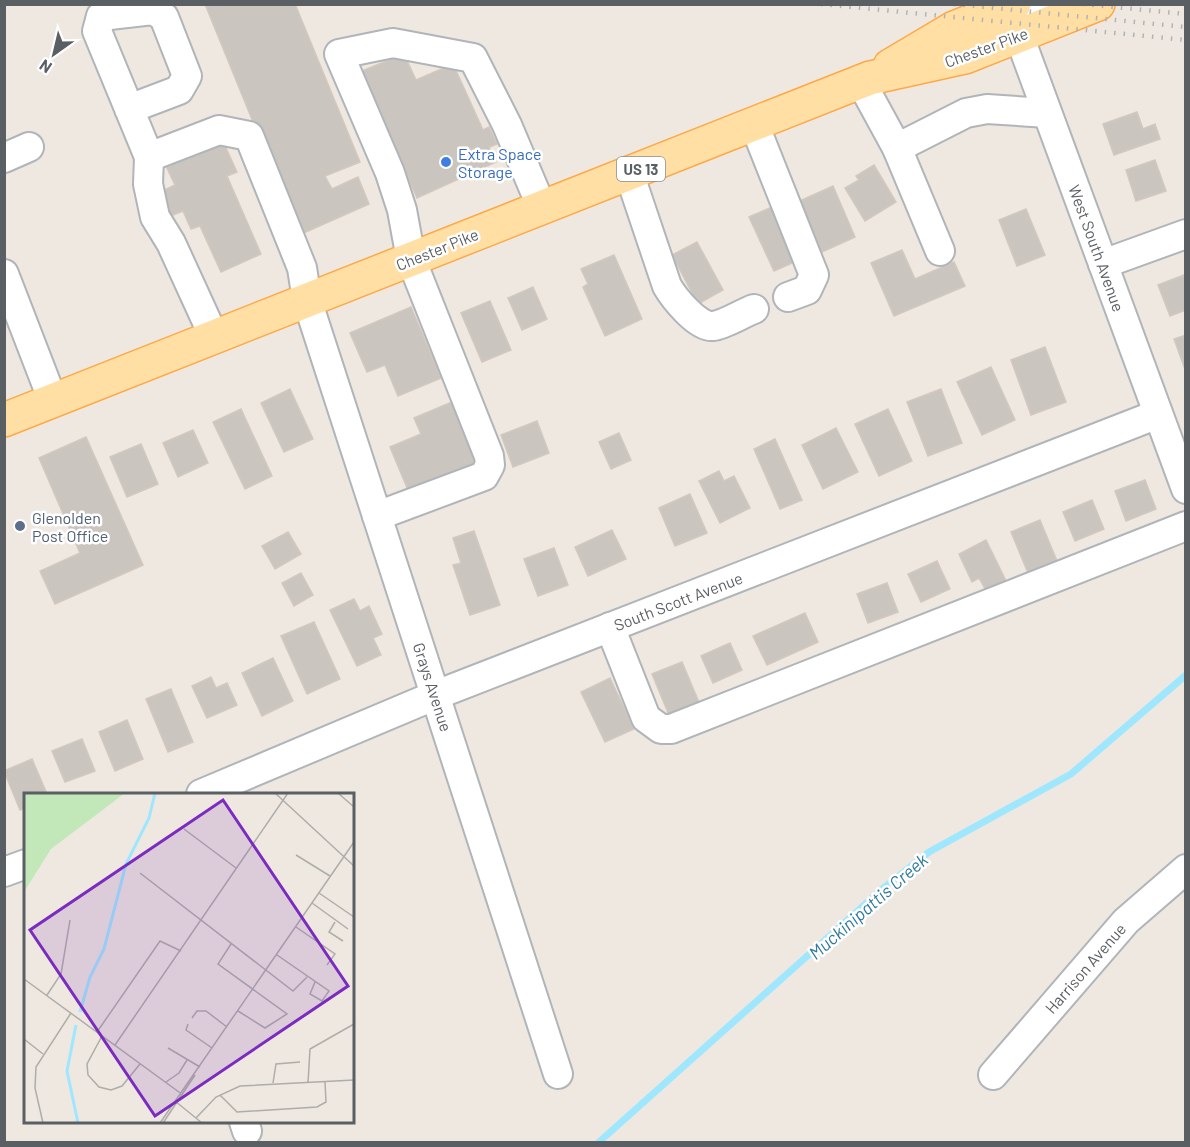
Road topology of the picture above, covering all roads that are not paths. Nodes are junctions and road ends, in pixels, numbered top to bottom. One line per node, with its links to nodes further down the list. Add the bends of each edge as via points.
1 (1098, 4): 2 (main road, Chester Pike / US 13)
2 (1057, 9): 3 (main road, Chester Pike / US 13)
3 (1014, 16): 4 (main road, Chester Pike / US 13, via 965,57); 6 (street, West South Avenue)
4 (865, 80): 7 (main road, Chester Pike / US 13); 8 (street)
5 (129, 109): 9 (street)
6 (1047, 113): 8 (street, via 987,109 966,113); 15 (street, West South Avenue)
7 (754, 124): 10 (main road, Chester Pike / US 13); 17 (street, via 813,274 807,290)
8 (897, 148): 13 (street)
9 (149, 157): 18 (street, Grays Avenue, via 219,130 249,136 302,268); 20 (street, via 148,184 155,217)
10 (629, 173): 11 (main road, Chester Pike / US 13); 19 (street, via 674,298 704,324 713,326)
11 (542, 208): 14 (main road, Chester Pike / US 13); 14 (street, via 473,58 393,43 339,54 390,173)
12 (1185, 234): 15 (street)
13 (940, 251)
14 (411, 260): 18 (main road, Chester Pike / US 13); 25 (street, via 490,465 484,476)
15 (1103, 264): 22 (street, West South Avenue)
16 (4, 274): 21 (street)
17 (788, 297)
18 (308, 300): 20 (main road, Chester Pike / US 13); 25 (street, Grays Avenue)
19 (754, 309)
20 (214, 338): 21 (main road, Chester Pike / US 13)
21 (53, 401): 23 (main road, Chester Pike / US 13)
22 (1158, 414): 24 (street, West South Avenue); 27 (street, South Scott Avenue)
23 (4, 420)
24 (1185, 489)
25 (377, 516): 28 (street, Grays Avenue)
26 (1185, 526): 27 (street, via 671,729 661,729 646,718)
27 (610, 627): 28 (street, South Scott Avenue)
28 (436, 695): 29 (street, South Scott Avenue); 33 (street, Grays Avenue)
29 (206, 793)
30 (24, 865): 32 (street)
31 (1185, 869): 34 (street, Harrison Avenue, via 1126,921)
32 (4, 873)
33 (558, 1074)
34 (993, 1075)

